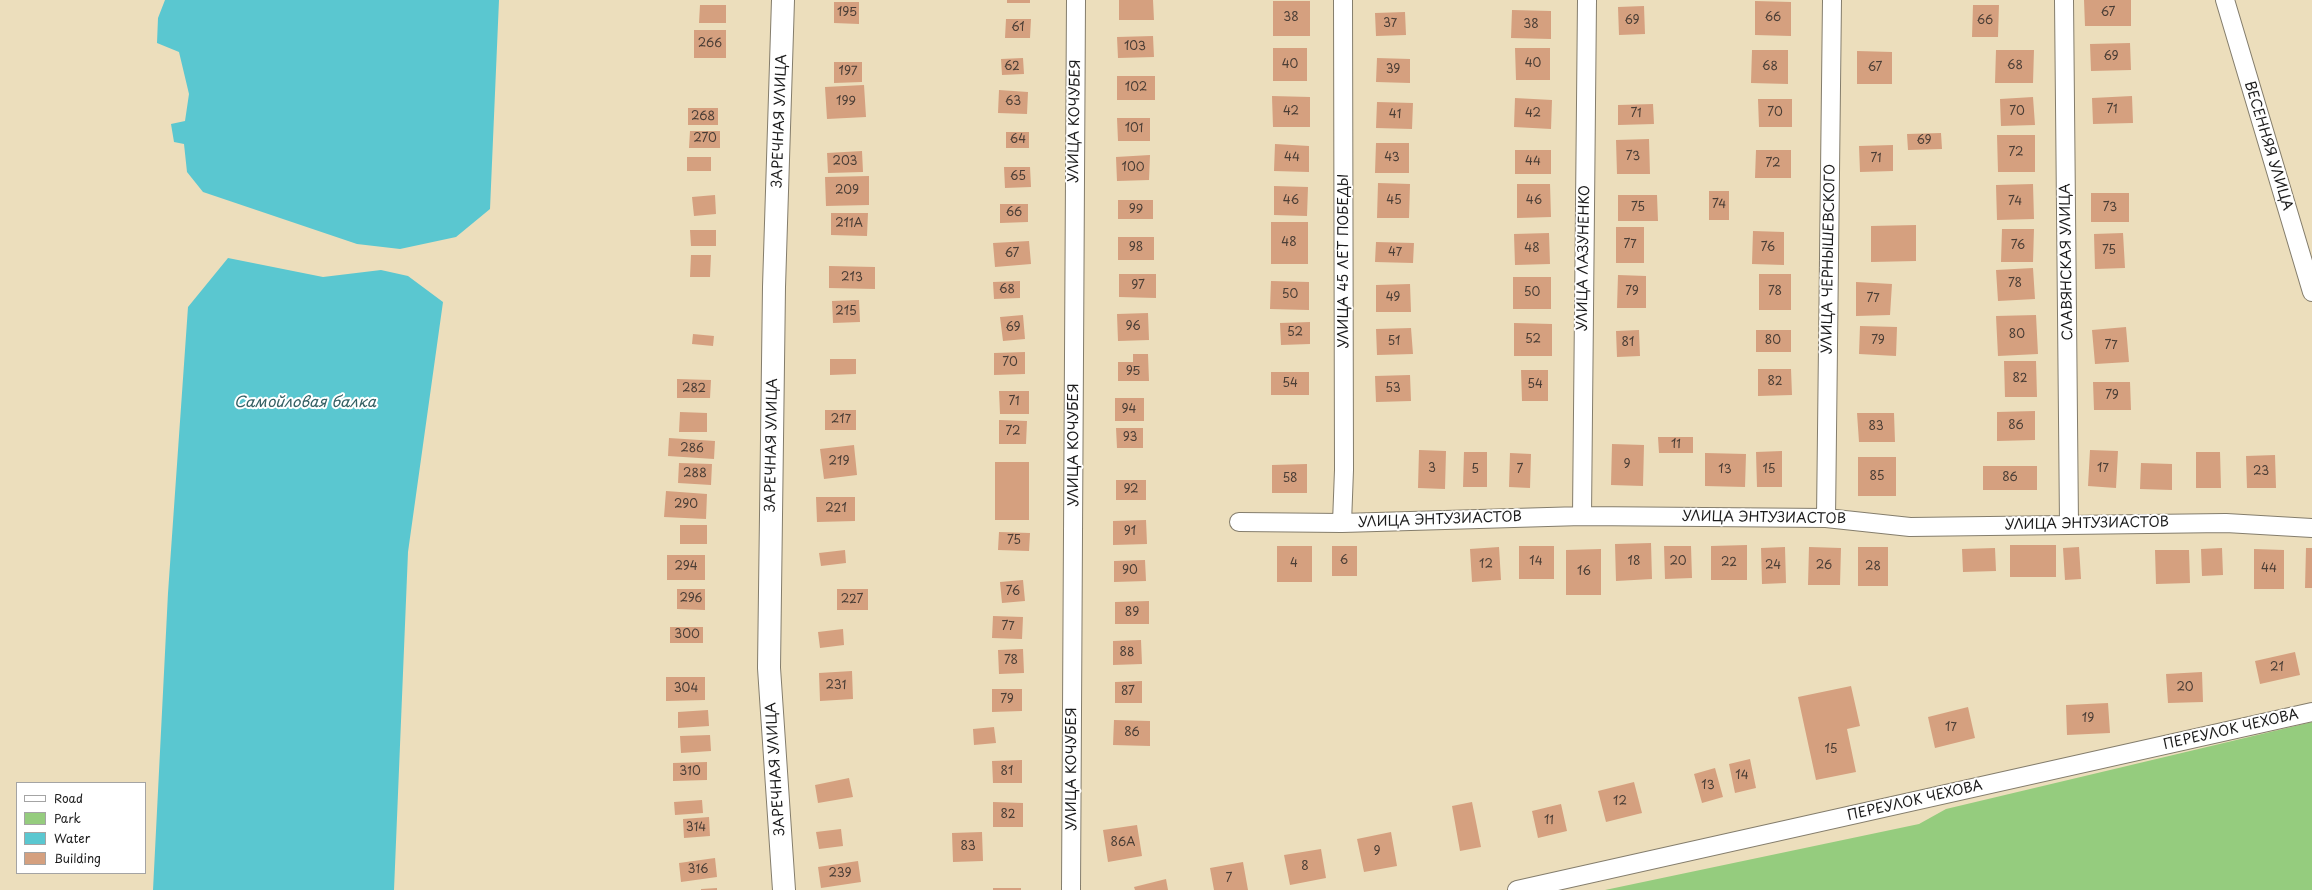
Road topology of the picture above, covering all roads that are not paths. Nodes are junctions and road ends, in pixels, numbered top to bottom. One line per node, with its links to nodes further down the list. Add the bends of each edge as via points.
1 (783, 0): 16 (main road, ЗАРЕЧНАЯ УЛИЦА, via 774,287 769,668)
2 (1076, 0): 17 (street, УЛИЦА КОЧУБЕЯ)
3 (1343, 0): 12 (street, УЛИЦА 45 ЛЕТ ПОБЕДЫ)
4 (1586, 0): 9 (street, УЛИЦА ЛАЗУНЕНКО)
5 (1832, 0): 10 (street, УЛИЦА ЧЕРНЫШЕВСКОГО)
6 (2064, 0): 13 (street, СЛАВЯНСКАЯ УЛИЦА)
7 (2225, 0): 8 (street, ВЕСЕННЯЯ УЛИЦА)
8 (2312, 292)
9 (1582, 516): 10 (street, УЛИЦА ЭНТУЗИАСТОВ); 12 (street, УЛИЦА ЭНТУЗИАСТОВ)
10 (1826, 518): 13 (street, УЛИЦА ЭНТУЗИАСТОВ, via 1910,527)
11 (1239, 522): 12 (street, УЛИЦА ЭНТУЗИАСТОВ)
12 (1342, 523)
13 (2070, 524): 14 (street, УЛИЦА ЭНТУЗИАСТОВ, via 2226,523)
14 (2312, 528)
15 (2312, 712): 18 (street, ПЕРЕУЛОК ЧЕХОВА)
16 (784, 890)
17 (1071, 890)
18 (1517, 890)

